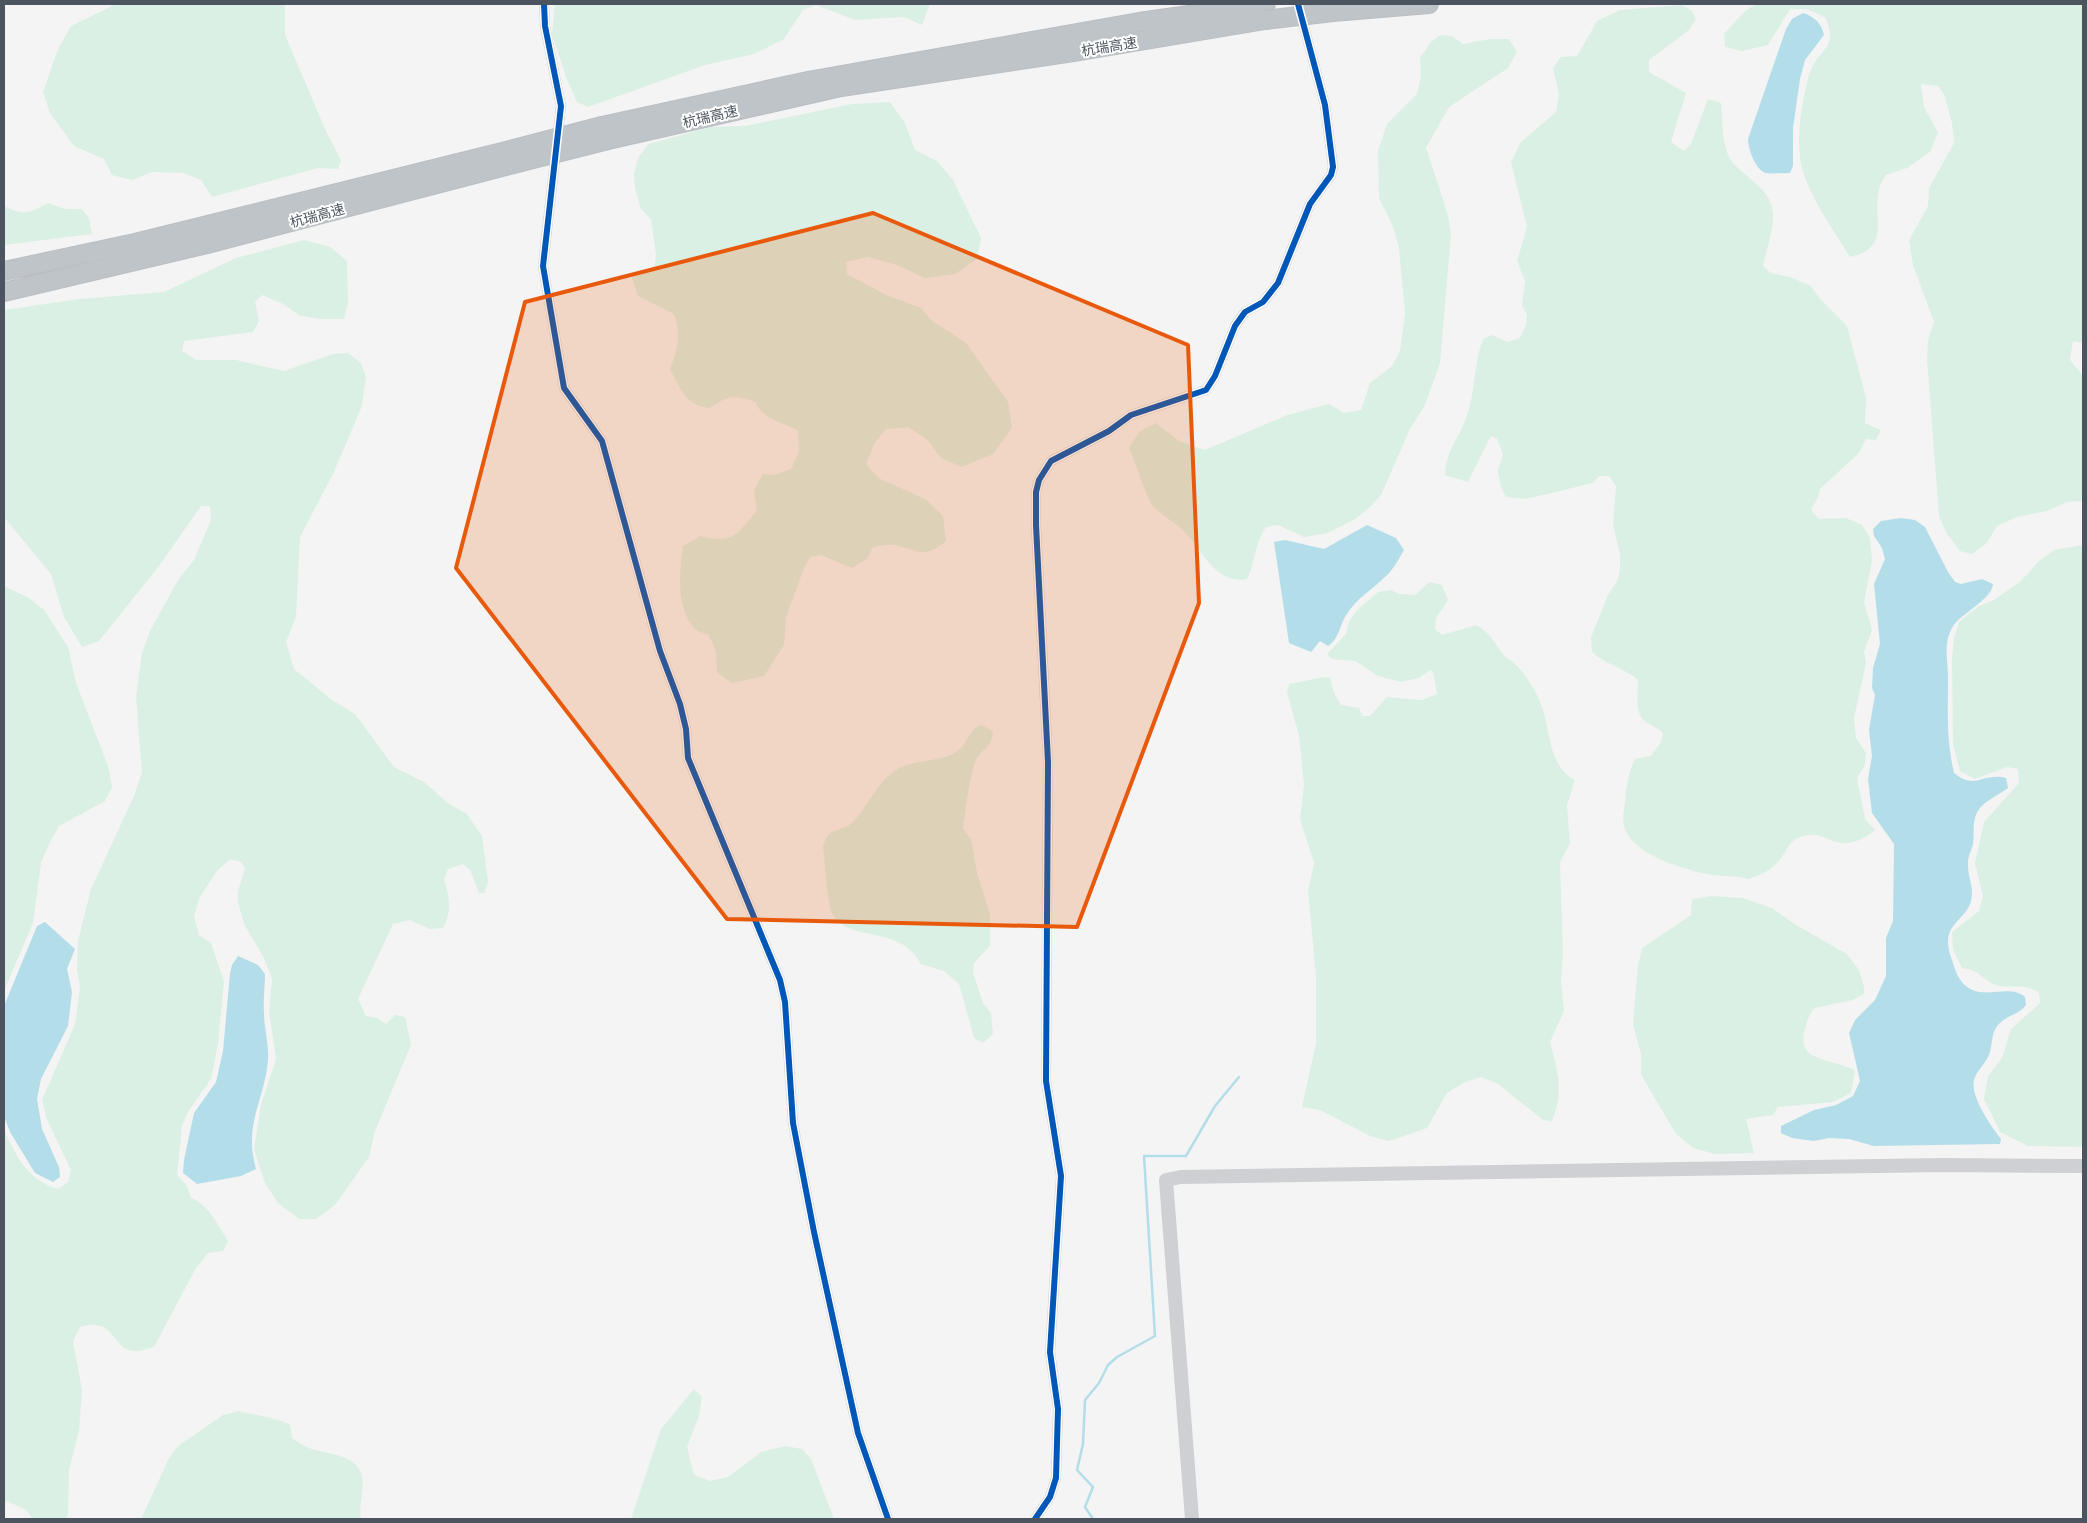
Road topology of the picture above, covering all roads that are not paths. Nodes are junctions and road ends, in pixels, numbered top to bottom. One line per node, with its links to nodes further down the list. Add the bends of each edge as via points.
1 (544, 4): 9 (street, via 545,26 561,106 543,266 564,388 602,441 660,651 680,704 688,758 780,980 785,1002 793,1123 814,1232 858,1433)
2 (1298, 4): 10 (street, via 1325,105 1333,167 1331,175 1310,204 1278,283 1263,302 1245,312 1234,326 1215,376 1206,390 1131,415 1109,431 1058,456 1045,467 1036,492 1048,762 1046,1081 1061,1176 1050,1352 1058,1409 1056,1478 1050,1498)
3 (1428, 4): 4 (highway, 杭瑞高速, bridge, via 1332,12)
4 (1265, 9): 5 (highway, 杭瑞高速, bridge, via 1073,52 841,87 605,133)
5 (517, 156): 6 (highway, 杭瑞高速); 7 (highway, 杭瑞高速, via 207,244)
6 (4, 271)
7 (4, 292)
8 (2083, 1166): 11 (street, via 1932,1165 1191,1177 1166,1180)
9 (888, 1519)
10 (1035, 1519)
11 (1192, 1519)

